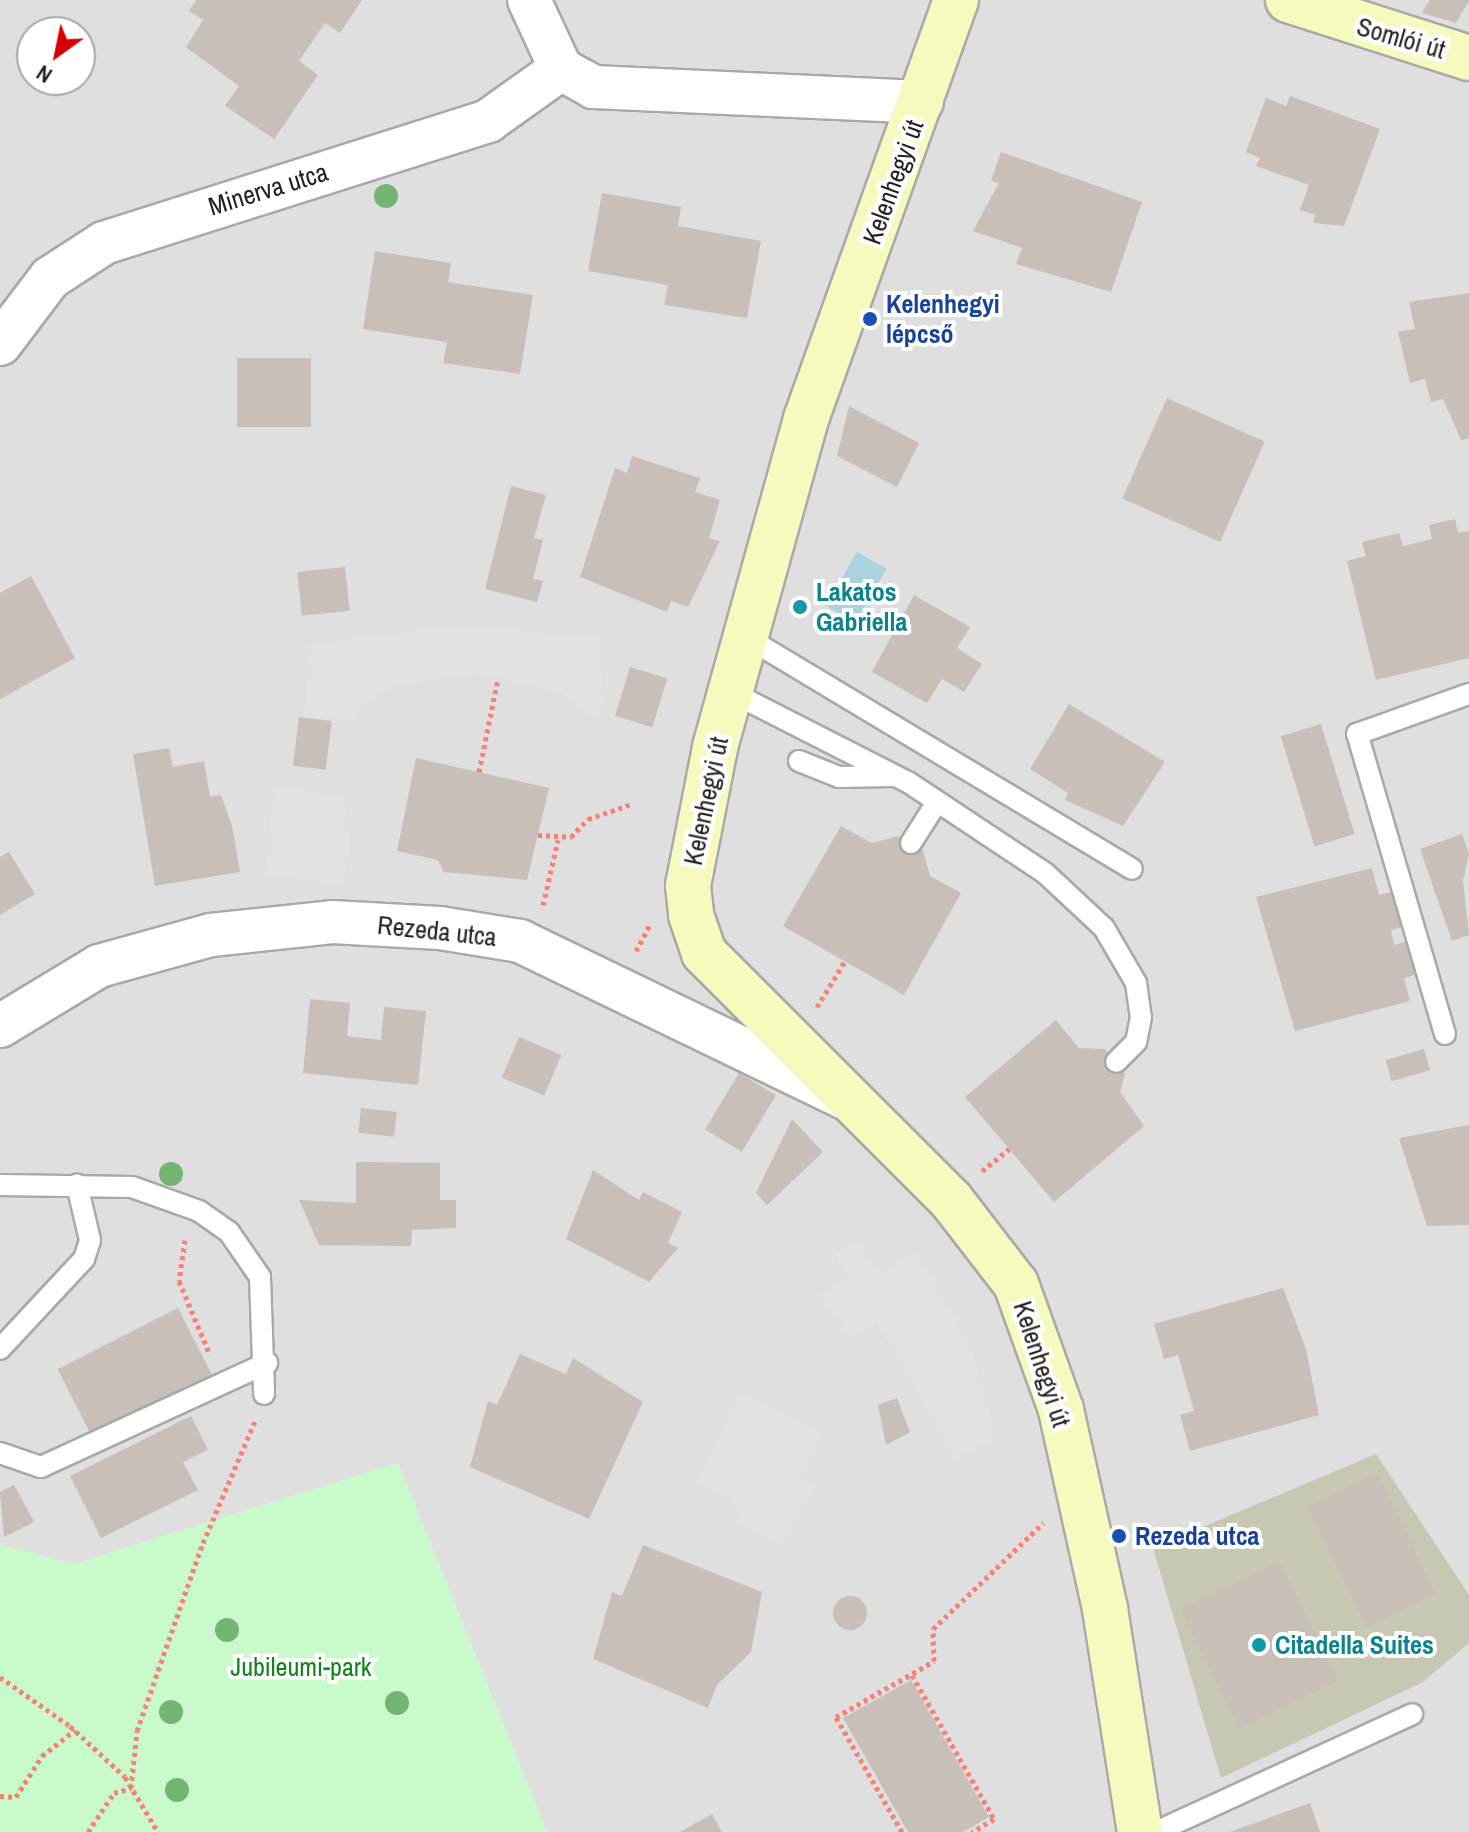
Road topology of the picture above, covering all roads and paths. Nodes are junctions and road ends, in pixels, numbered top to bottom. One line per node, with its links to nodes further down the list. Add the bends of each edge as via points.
1 (529, 0): 5 (street)
2 (956, 0): 6 (street)
3 (1288, 0): 4 (street, Somlói út)
4 (1469, 58)
5 (561, 69): 6 (street, Kelenhegyi út, via 617,93); 7 (street, Minerva utca, via 488,121 104,243 50,278)
6 (922, 102): 8 (street, Kelenhegyi út, via 806,419)
7 (0, 344)
8 (746, 637): 10 (street, Kelenhegyi út); 20 (lane)
9 (498, 679): 13 (path)
10 (731, 692): 14 (lane); 25 (street, Kelenhegyi út, via 688,885 691,915 704,953)
11 (1469, 694): 24 (lane, via 1357,734)
12 (799, 761): 14 (lane, via 839,777)
13 (479, 772)
14 (896, 776): 15 (lane)
15 (937, 802): 19 (lane); 26 (lane, via 1045,873 1104,928 1136,983 1141,1017 1136,1042)
16 (632, 804): 18 (path, via 588,819)
17 (538, 835): 18 (path)
18 (558, 840): 21 (path)
19 (911, 843)
20 (1132, 869)
21 (531, 945): 23 (street, Rezeda utca, via 440,928 332,922 211,935 99,966); 27 (street, Rezeda utca)
22 (845, 961): 25 (path)
23 (0, 1026)
24 (1445, 1034)
25 (788, 1037): 27 (street, Kelenhegyi út)
26 (1116, 1062)
27 (858, 1104): 36 (street, Kelenhegyi út, via 982,1234 1016,1284 1049,1369)
28 (0, 1185): 29 (lane)
29 (77, 1185): 30 (lane, via 132,1187); 31 (lane, via 90,1240 84,1259)
30 (199, 1211): 32 (lane, via 251,1256 260,1277); 33 (path, via 183,1245 179,1281)
31 (0, 1349)
32 (267, 1363): 33 (lane); 34 (lane)
33 (223, 1383): 35 (lane, via 41,1467)
34 (264, 1394): 41 (path, via 137,1731)
35 (0, 1453)
36 (1080, 1500): 37 (path, via 1036,1527 933,1629 934,1661); 47 (street, Kelenhegyi út)
37 (912, 1675): 45 (path, via 836,1717); 46 (path, via 994,1819)
38 (0, 1677): 40 (path)
39 (1412, 1714): 48 (lane)
40 (75, 1730): 41 (path); 42 (path, via 42,1756 16,1797)
41 (131, 1788): 43 (path, via 114,1793); 44 (path)
42 (0, 1796)
43 (88, 1832)
44 (158, 1832)
45 (902, 1832)
46 (972, 1832)
47 (1140, 1832)
48 (1156, 1832)

